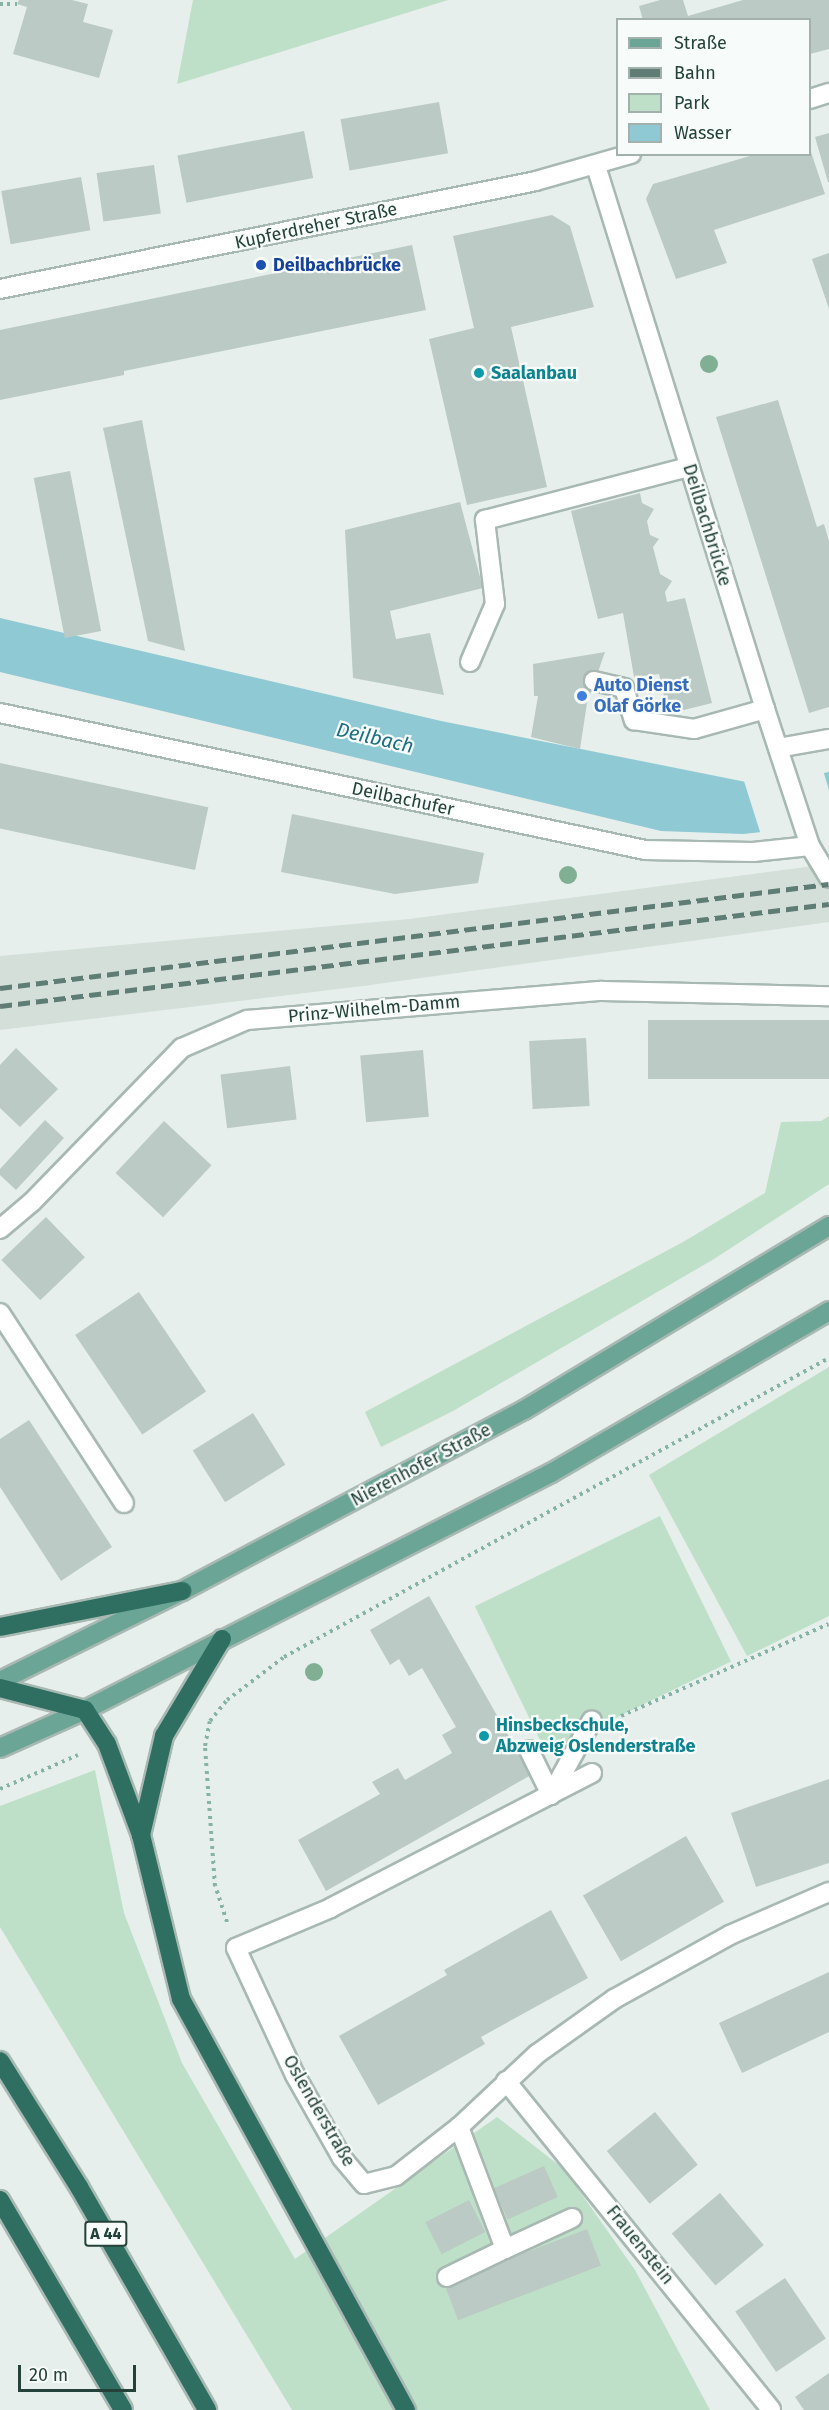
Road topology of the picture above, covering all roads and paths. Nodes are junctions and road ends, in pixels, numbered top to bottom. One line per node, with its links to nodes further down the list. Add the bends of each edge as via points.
1 (0, 4): 2 (path)
2 (18, 4)
3 (829, 93): 4 (street)
4 (811, 99)
5 (625, 156): 6 (street, Kupferdreher Straße)
6 (596, 166): 7 (street, Kupferdreher Straße); 8 (street, Deilbachbrücke)
7 (0, 289)
8 (689, 467): 9 (street, via 485,520 495,604); 11 (street, Deilbachbrücke)
9 (470, 662)
10 (594, 681): 11 (street, via 624,688 634,720 694,729)
11 (765, 709): 14 (street, Deilbachbrücke)
12 (0, 712): 15 (street, Deilbachufer, via 645,850 753,852)
13 (829, 739): 14 (street)
14 (778, 748): 15 (street, Deilbachbrücke)
15 (809, 843): 16 (street, Deilbachbrücke)
16 (829, 878)
17 (829, 996): 19 (street, Prinz-Wilhelm-Damm, via 602,991 247,1020 182,1048 32,1202)
18 (829, 1226): 24 (main road, Nierenhofer Straße, via 524,1410)
19 (0, 1229)
20 (829, 1311): 27 (main road, via 551,1473)
21 (0, 1313): 23 (street)
22 (829, 1358): 38 (path, via 284,1657 227,1700 210,1721 205,1746 215,1886)
23 (124, 1503)
24 (182, 1591): 26 (highway); 28 (main road, Nierenhofer Straße)
25 (829, 1624): 31 (path)
26 (0, 1627)
27 (222, 1639): 30 (main road); 36 (highway, via 164,1736)
28 (0, 1681)
29 (0, 1688): 30 (highway)
30 (85, 1710): 32 (main road); 36 (highway, via 107,1744)
31 (588, 1726): 35 (street)
32 (0, 1748)
33 (529, 1750): 35 (street)
34 (592, 1773): 35 (street)
35 (551, 1795): 38 (street, via 331,1908)
36 (141, 1835): 48 (highway, via 181,1999)
37 (829, 1892): 40 (street, Oslenderstraße, via 730,1935 614,1999)
38 (236, 1948): 41 (street, Oslenderstraße, via 295,2075 342,2158 364,2184 396,2175)
39 (0, 2061): 47 (highway, A 44, via 79,2187)
40 (506, 2081): 41 (street, Oslenderstraße); 49 (street, Frauenstein)
41 (459, 2127): 44 (street)
42 (0, 2200): 46 (highway)
43 (572, 2218): 44 (street)
44 (505, 2249): 45 (street)
45 (447, 2277)
46 (123, 2410)
47 (207, 2410)
48 (406, 2410)
49 (771, 2410)

